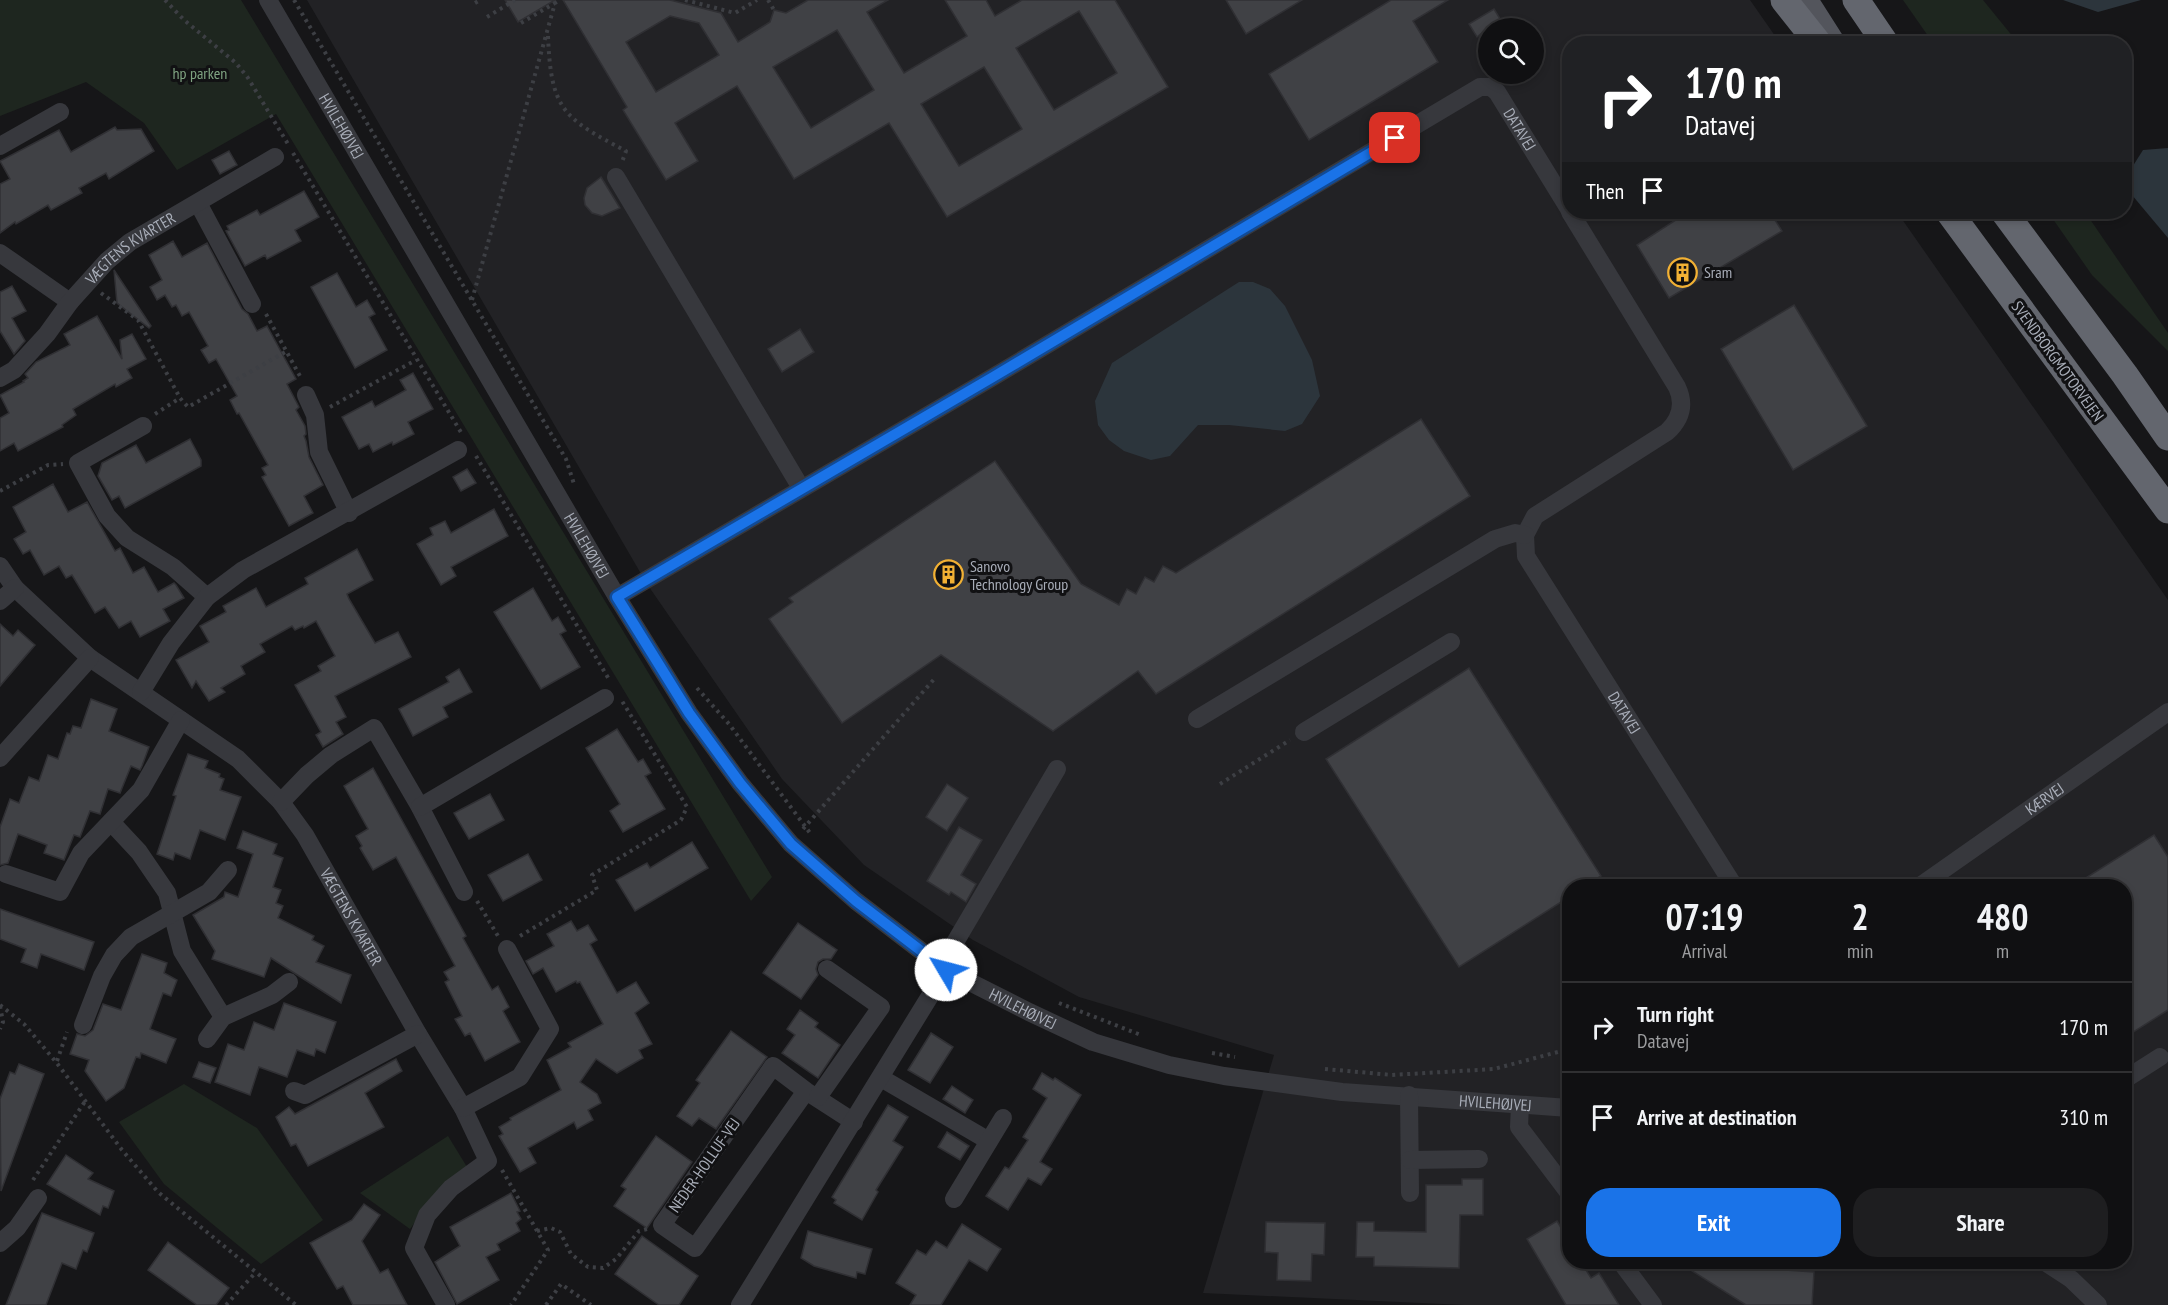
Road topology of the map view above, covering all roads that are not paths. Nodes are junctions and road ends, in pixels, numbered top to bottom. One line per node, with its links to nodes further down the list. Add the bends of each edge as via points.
1 (268, 0): 34 (street, HVILEHØJVEJ)
2 (1784, 0): 5 (highway)
3 (1806, 0): 6 (main road)
4 (1856, 0): 7 (highway)
5 (1813, 36)
6 (1829, 36)
7 (1881, 36)
8 (60, 112): 9 (street)
9 (0, 146)
10 (275, 157): 13 (street, VÆGTENS KVARTER)
11 (616, 177): 27 (street)
12 (1562, 197): 27 (street, DATAVEJ, via 1497,92 1491,87 1480,87)
13 (198, 203): 18 (street, VÆGTENS KVARTER, via 130,242); 19 (street)
14 (1575, 219): 30 (street, DATAVEJ, via 1677,387 1681,409 1667,432 1546,507 1535,516)
15 (1954, 219): 28 (highway, SVENDBORGMOTORVEJEN)
16 (2009, 219): 20 (highway)
17 (0, 253): 18 (street)
18 (70, 302): 21 (street, VÆGTENS KVARTER, via 48,334 14,370)
19 (252, 304)
20 (2125, 375): 23 (highway); 25 (highway)
21 (0, 378)
22 (306, 395): 29 (street, via 315,415 319,452)
23 (2168, 420)
24 (143, 426): 33 (street, via 78,463 107,516 127,538 173,567)
25 (2168, 437)
26 (465, 446): 29 (street)
27 (801, 488): 34 (street, DATAVEJ)
28 (2168, 510)
29 (349, 513): 33 (street, via 243,570)
30 (1525, 536): 41 (street, via 1515,533 1495,540); 51 (street, DATAVEJ, via 1526,556 1534,572)
31 (0, 566): 32 (street, VÆGTENS KVARTER)
32 (15, 588): 35 (street); 37 (street, VÆGTENS KVARTER)
33 (207, 597): 38 (street, via 171,643)
34 (617, 597): 57 (street, HVILEHØJVEJ, via 689,713 791,844 856,901)
35 (0, 601)
36 (1451, 642): 43 (street)
37 (90, 658): 38 (street, VÆGTENS KVARTER); 44 (street)
38 (141, 692): 42 (street, VÆGTENS KVARTER)
39 (612, 692): 47 (street)
40 (2168, 712): 52 (street, KÆRVEJ)
41 (1204, 715)
42 (181, 720): 46 (street, VÆGTENS KVARTER, via 238,759); 48 (street, via 141,790)
43 (1304, 732)
44 (0, 758)
45 (1057, 769): 57 (street, via 950,951)
46 (281, 802): 47 (street, via 331,755 374,728); 61 (street, VÆGTENS KVARTER, via 305,836)
47 (420, 807): 53 (street)
48 (111, 822): 50 (street, via 81,853 60,892); 54 (street, via 139,852 167,893)
49 (228, 870): 54 (street, via 209,892)
50 (6, 874)
51 (1730, 879)
52 (1930, 879)
53 (464, 892)
54 (173, 912): 59 (street, via 182,951); 60 (street, via 131,937 114,955)
55 (507, 950): 70 (street, via 549,1029 520,1077)
56 (826, 969): 67 (street, NEDER-HOLLUF-VEJ, via 881,1007)
57 (946, 970): 65 (street); 68 (street, HVILEHØJVEJ, via 1093,1041 1169,1065 1342,1092)
58 (289, 982): 59 (street, via 272,995)
59 (223, 1017): 62 (street)
60 (83, 1025)
61 (418, 1034): 66 (street, via 305,1095); 70 (street, VÆGTENS KVARTER)
62 (207, 1039)
63 (2160, 1058): 64 (street)
64 (2132, 1075)
65 (881, 1078): 73 (street); 74 (street)
66 (294, 1091)
67 (812, 1094): 67 (street, NEDER-HOLLUF-VEJ, via 695,1248 662,1225 773,1066); 73 (street, NEDER-HOLLUF-VEJ)
68 (1409, 1095): 69 (street, HVILEHØJVEJ); 76 (street)
69 (1520, 1105): 71 (street, HVILEHØJVEJ); 77 (street, via 1520,1126)
70 (463, 1108): 84 (street, VÆGTENS KVARTER, via 488,1161 451,1188 428,1215 414,1248)
71 (1562, 1108)
72 (1003, 1118): 74 (street)
73 (854, 1122): 85 (street)
74 (988, 1141): 80 (street)
75 (1479, 1159): 76 (street)
76 (1410, 1160): 78 (street)
77 (1562, 1183)
78 (1410, 1193)
79 (38, 1198): 81 (street)
80 (954, 1199)
81 (0, 1243)
82 (1626, 1269): 86 (street)
83 (2056, 1269): 87 (street)
84 (446, 1305)
85 (740, 1305)
86 (1653, 1305)
87 (2098, 1305)

